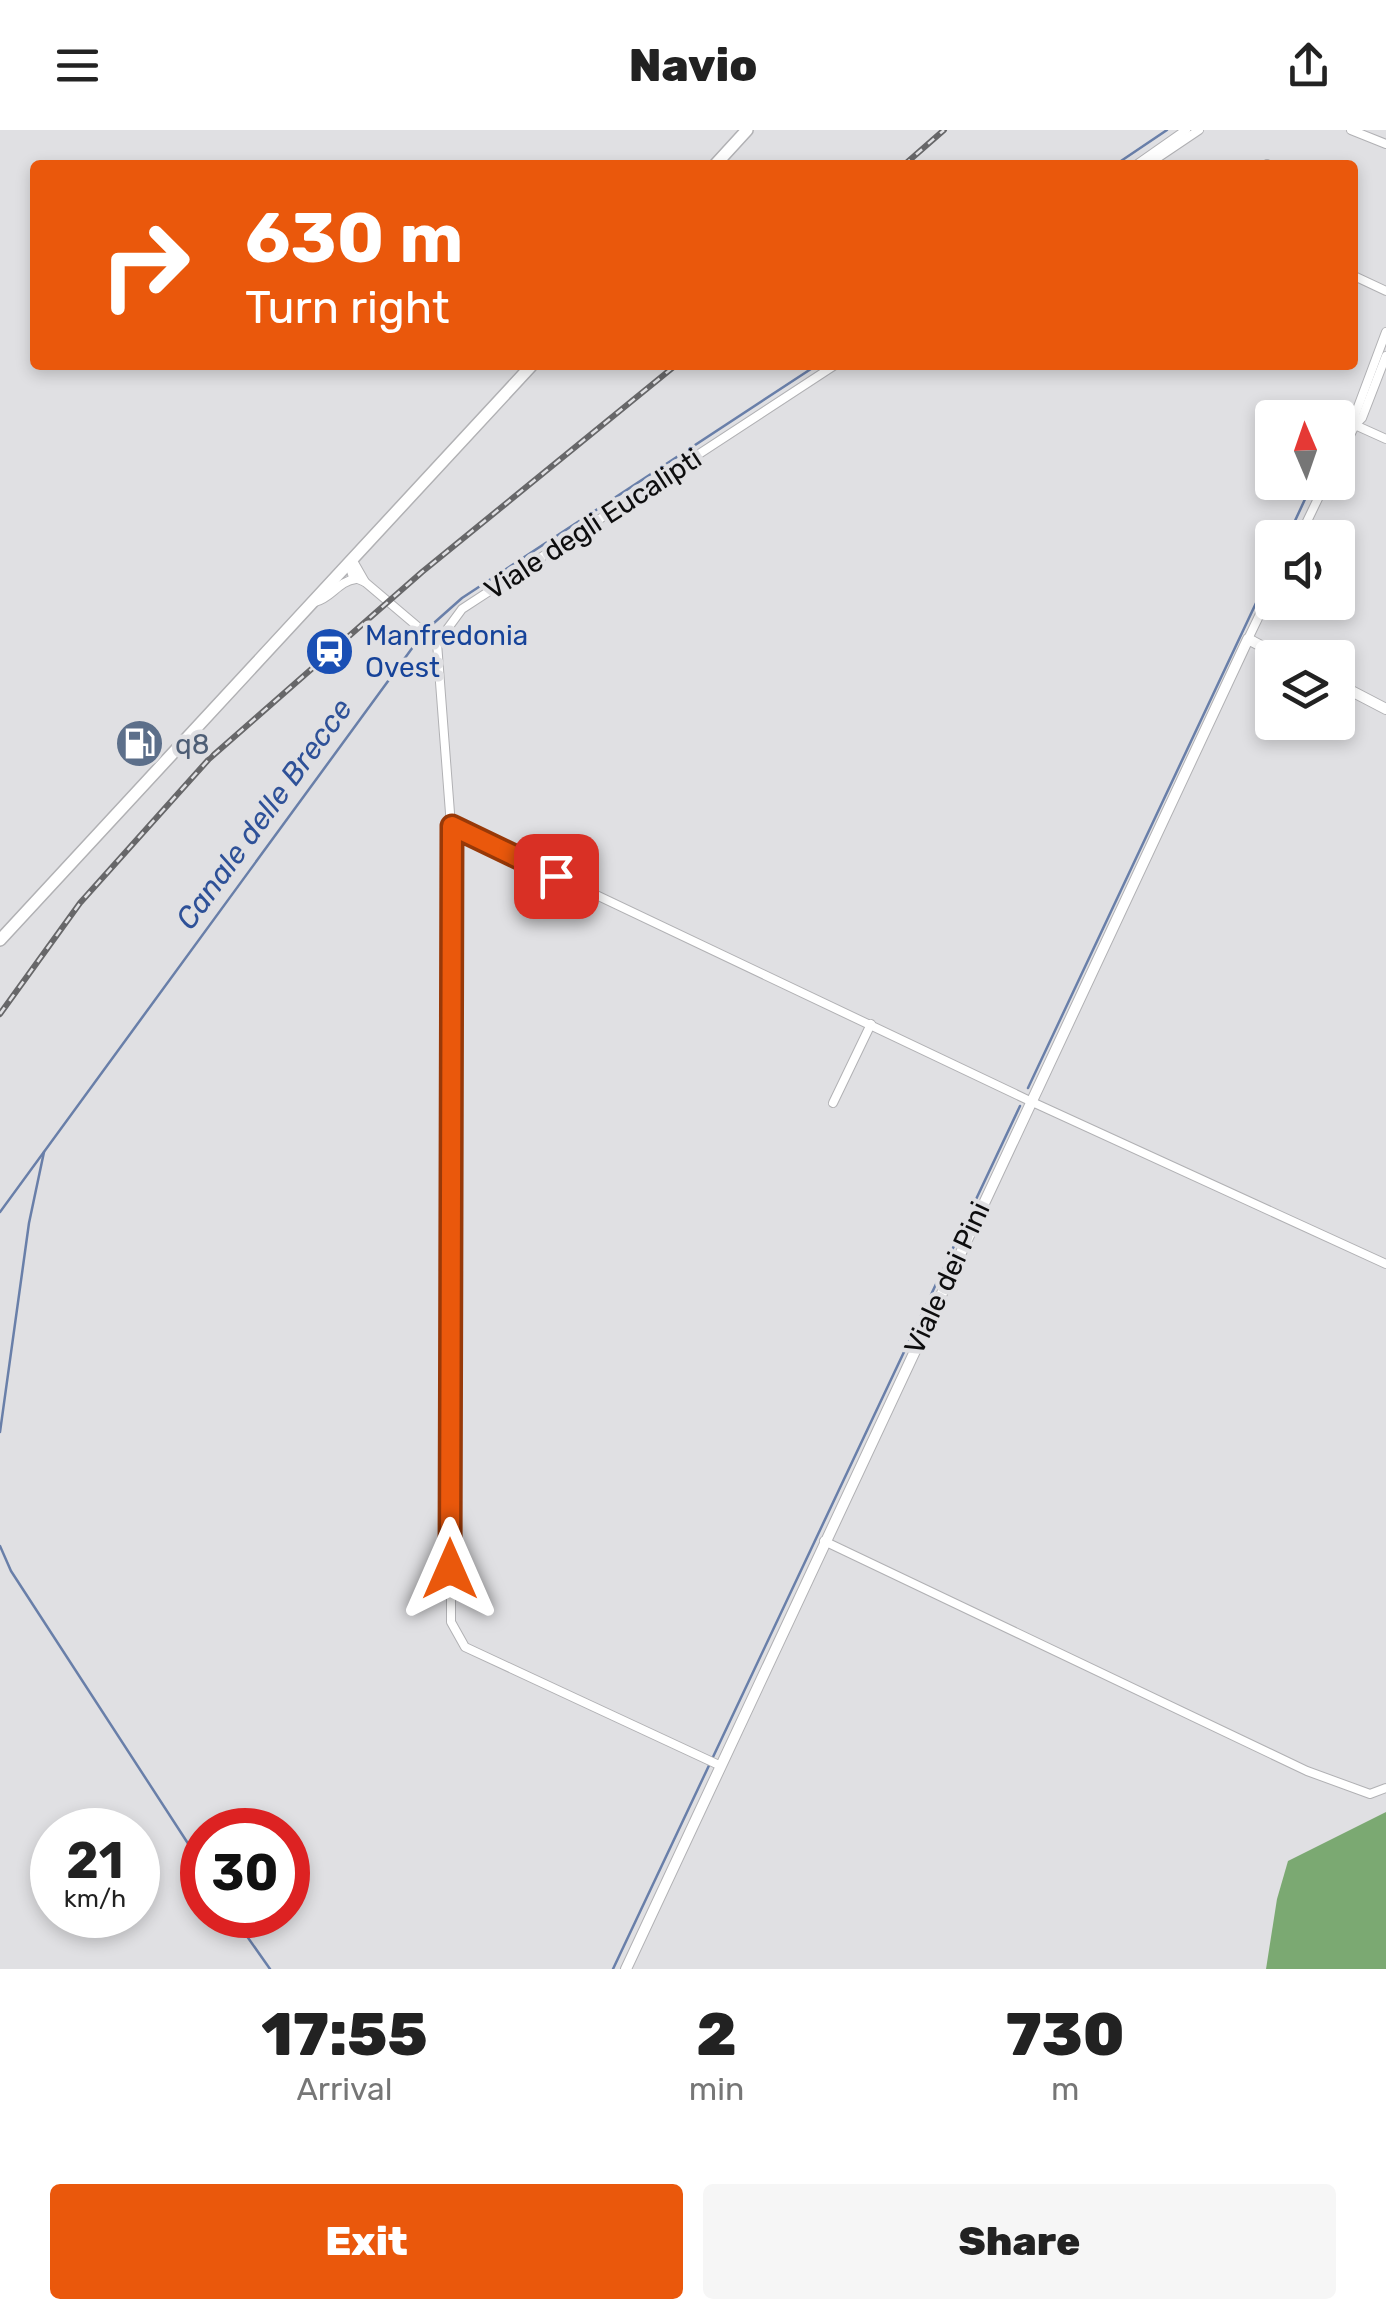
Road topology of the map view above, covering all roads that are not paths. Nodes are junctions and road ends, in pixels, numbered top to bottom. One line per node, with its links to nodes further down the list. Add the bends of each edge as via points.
1 (747, 130): 6 (main road)
2 (1186, 130): 7 (street)
3 (1199, 130): 8 (street)
4 (1351, 130): 5 (street)
5 (1386, 144)
6 (720, 160)
7 (1143, 160)
8 (1154, 160)
9 (1358, 278): 10 (street)
10 (1386, 291)
11 (1386, 332): 15 (street)
12 (1386, 356): 16 (street)
13 (527, 370): 18 (main road)
14 (827, 370): 23 (street, Viale degli Eucalipti, via 462,609)
15 (1355, 412)
16 (1355, 425): 17 (street)
17 (1386, 440)
18 (351, 563): 19 (street); 20 (main road)
19 (360, 580): 20 (street, via 344,582); 23 (street)
20 (315, 602): 28 (main road)
21 (1257, 620): 22 (street, Viale dei Pini)
22 (1248, 639): 24 (street); 30 (street, Viale dei Pini)
23 (433, 641): 27 (street)
24 (1255, 643)
25 (1355, 693): 26 (street)
26 (1386, 709)
27 (452, 826): 29 (street); 34 (street, via 451,1622 466,1647)
28 (0, 940)
29 (870, 1024): 30 (street); 31 (street)
30 (1030, 1101): 32 (street); 33 (street, Viale dei Pini)
31 (833, 1103)
32 (1386, 1264)
33 (824, 1541): 34 (street, Viale dei Pini); 35 (street, via 1307,1771 1370,1794)
34 (718, 1764): 36 (street, Viale dei Pini)
35 (1386, 1788)
36 (626, 1969)

